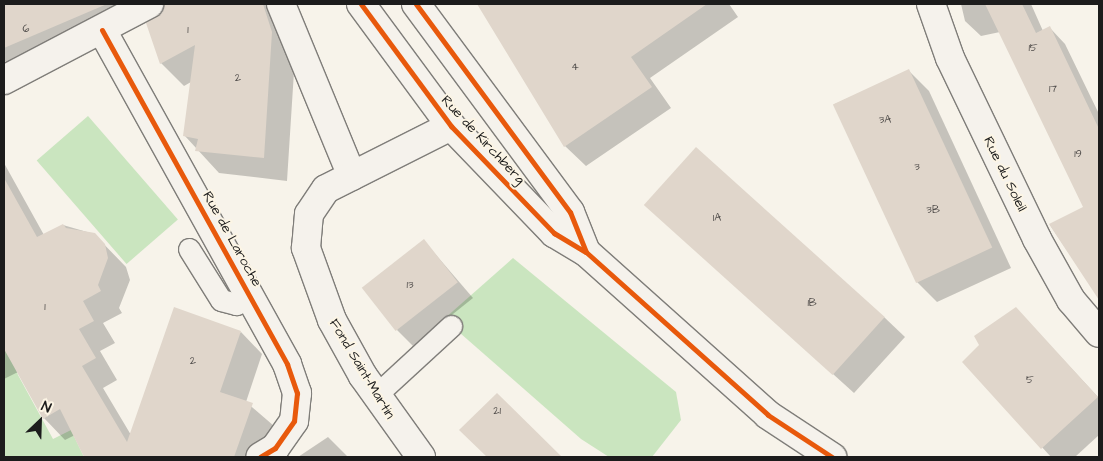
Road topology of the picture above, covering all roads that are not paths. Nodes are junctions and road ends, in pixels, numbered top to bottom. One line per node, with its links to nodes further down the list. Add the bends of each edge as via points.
1 (149, 4): 6 (street)
2 (281, 4): 9 (street)
3 (416, 4): 11 (street, Rue de Kirchberg, via 570,212)
4 (931, 4): 14 (street, Rue du Soleil, via 950,58 1037,239 1071,300)
5 (369, 7): 8 (street, Rue de Kirchberg)
6 (102, 30): 7 (street); 12 (street, Rue de Laroche)
7 (4, 80)
8 (451, 126): 9 (street, Fond Saint-Martin); 11 (street, Rue de Kirchberg, via 554,232)
9 (352, 176): 15 (street, Fond Saint-Martin, via 326,189 309,214 306,248 332,320)
10 (189, 249): 12 (lane, via 221,300 236,304)
11 (586, 252): 18 (street, Rue de Kirchberg, via 768,415)
12 (250, 296): 16 (street, Rue de Laroche, via 287,364 297,393 294,421 275,448)
13 (451, 326): 15 (lane)
14 (1099, 333)
15 (376, 395): 17 (street, Fond Saint-Martin)
16 (260, 457)
17 (421, 457)
18 (832, 457)

